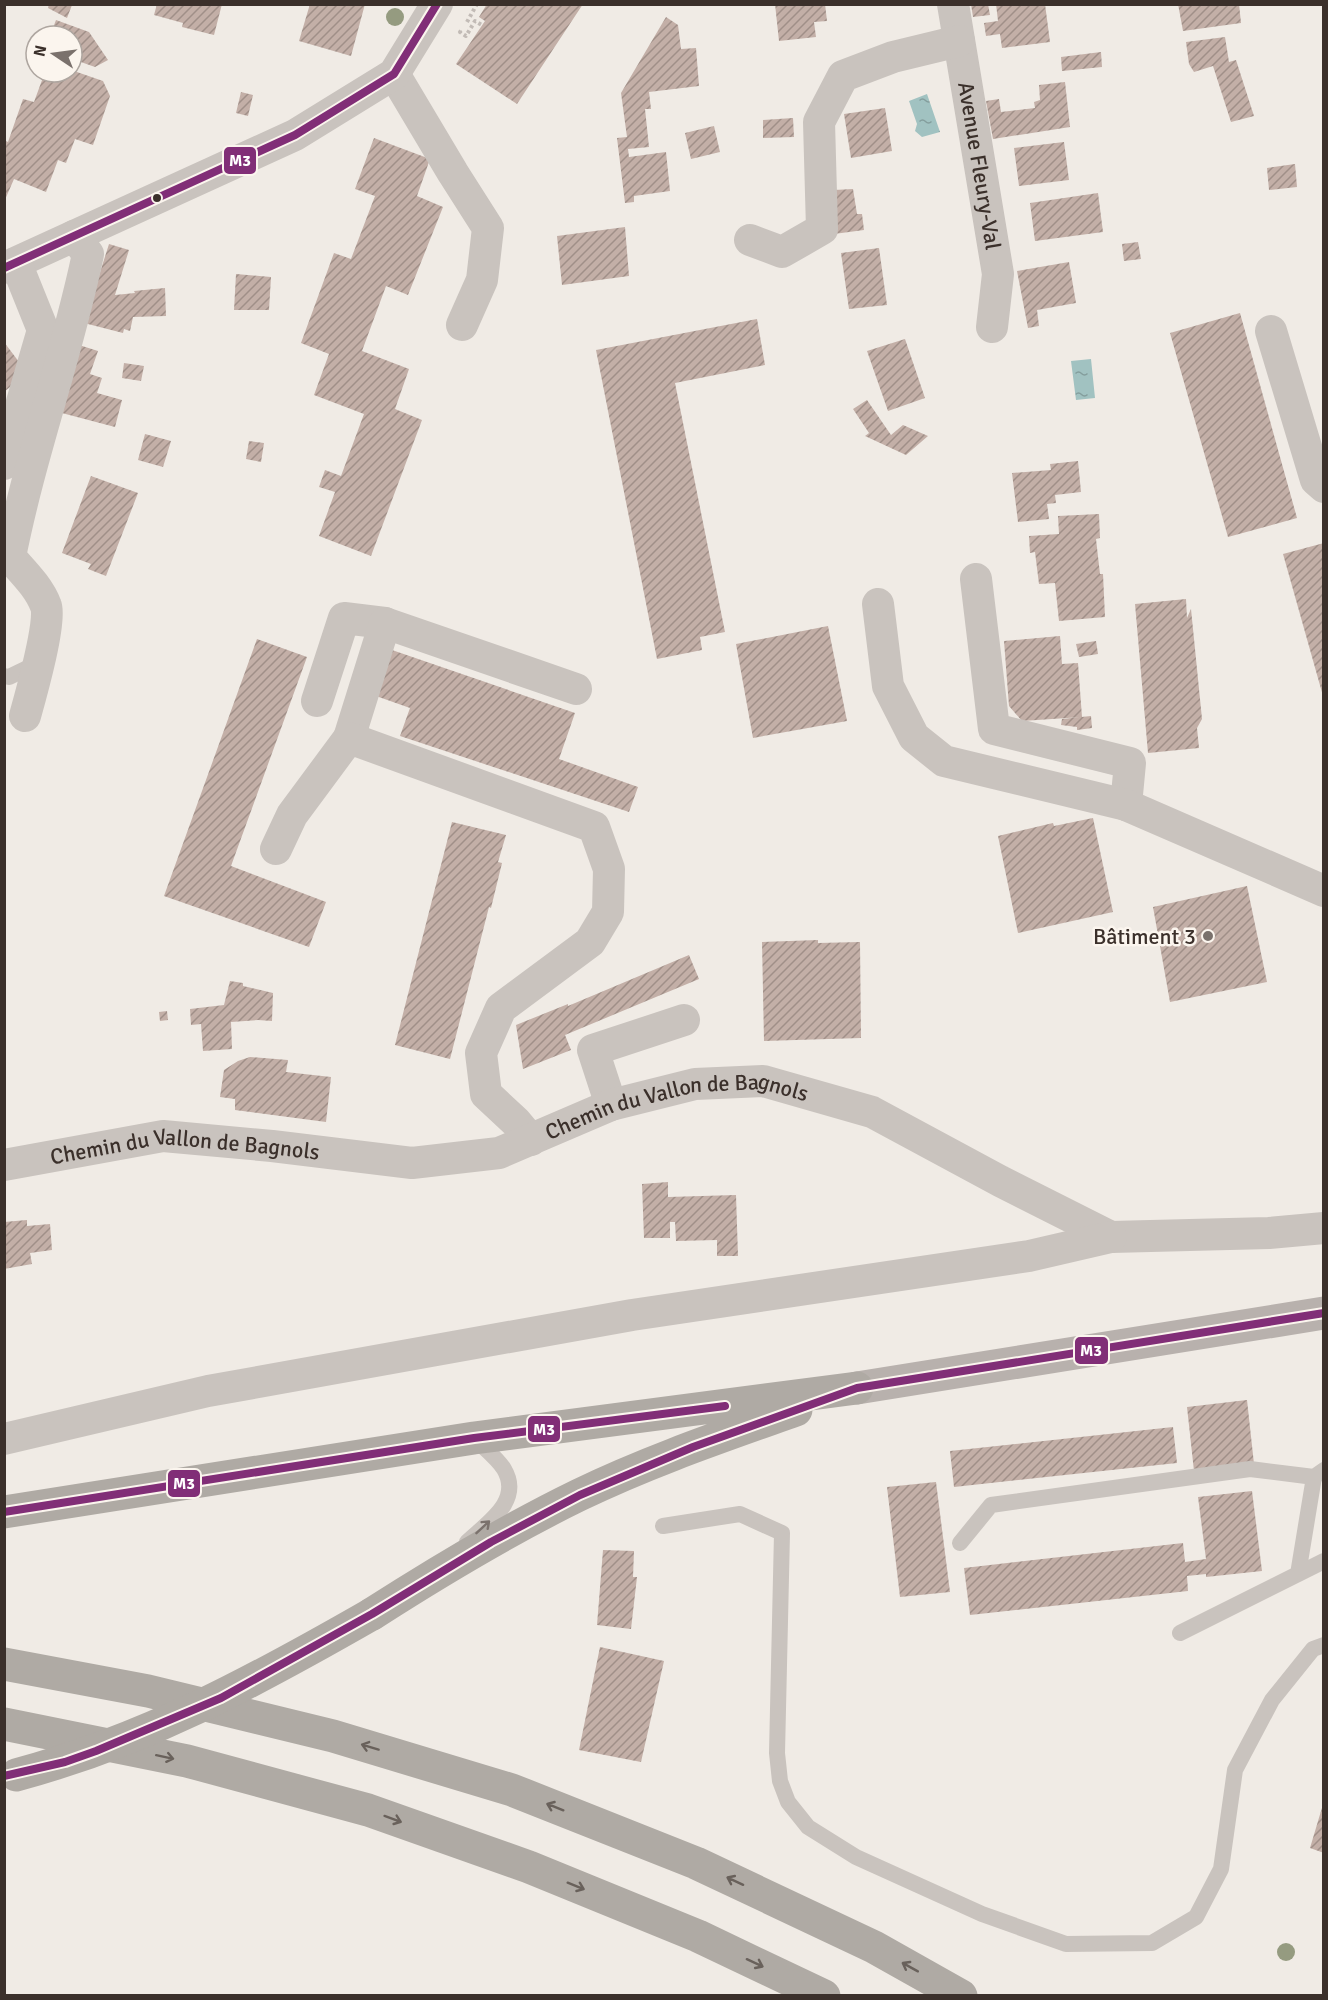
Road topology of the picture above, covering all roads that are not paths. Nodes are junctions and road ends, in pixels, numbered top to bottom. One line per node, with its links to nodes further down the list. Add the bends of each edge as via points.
1 (437, 4): 4 (street)
2 (953, 4): 3 (street, Avenue Fleury-Val)
3 (958, 41): 6 (street, via 893,57 843,76 819,122 822,230 782,252); 9 (street, Avenue Fleury-Val, via 998,274)
4 (394, 74): 5 (street, via 295,135); 8 (street, via 488,228 482,280)
5 (74, 236): 7 (street); 16 (street, via 88,254 86,265 10,557 48,608)
6 (750, 240)
7 (10, 266): 11 (street, via 43,330)
8 (462, 325)
9 (992, 327)
10 (1271, 331): 12 (street, via 1316,480)
11 (4, 464)
12 (1323, 487)
13 (976, 579): 22 (street, via 994,729 1130,763)
14 (878, 604): 22 (street, via 888,686 914,737 944,761)
15 (385, 623): 18 (street); 19 (street, via 344,618); 21 (street)
16 (38, 663): 17 (lane); 20 (street)
17 (4, 676)
18 (576, 689)
19 (317, 701)
20 (25, 716)
21 (349, 738): 23 (street, via 292,815); 27 (street, via 594,827 609,869 608,912 590,942 501,1008 481,1053 486,1095)
22 (1126, 805): 24 (street)
23 (276, 849)
24 (1323, 891)
25 (684, 1020): 26 (street, via 593,1050)
26 (610, 1105): 27 (street, Chemin du Vallon de Bagnols); 30 (street, Chemin du Vallon de Bagnols, via 695,1084 763,1081 872,1112)
27 (531, 1140): 28 (street, Chemin du Vallon de Bagnols, via 499,1153 412,1163 163,1136)
28 (4, 1165)
29 (1323, 1228): 30 (street, Chemin du Vallon de Bagnols)
30 (1111, 1237): 34 (street, via 1029,1256 632,1315 208,1391)
31 (1323, 1313): 32 (main road)
32 (857, 1388): 33 (highway); 41 (highway, via 693,1447 580,1495)
33 (474, 1438): 36 (highway); 41 (lane, one-way to 33, via 500,1512 510,1494 504,1469)
34 (4, 1439)
35 (1318, 1473): 38 (lane, via 1250,1469 991,1505); 40 (lane)
36 (4, 1512)
37 (663, 1526): 43 (lane, via 740,1514 782,1533 777,1753 780,1781 788,1802 808,1827 855,1857 982,1914 1066,1944 1152,1943 1196,1917 1221,1869 1235,1770 1272,1700 1312,1649)
38 (960, 1543)
39 (1323, 1561): 40 (lane)
40 (1298, 1574): 42 (lane)
41 (424, 1581): 46 (highway, bridge, via 292,1660 200,1708 96,1751)
42 (1180, 1633)
43 (1323, 1645)
44 (4, 1664): 48 (highway, one-way to 44, via 874,1947 696,1863 512,1790 333,1736 148,1691)
45 (4, 1724): 47 (highway, one-way to 47, via 187,1761 368,1810 529,1867 698,1936)
46 (10, 1775)
47 (824, 1995)
48 (961, 1995)

